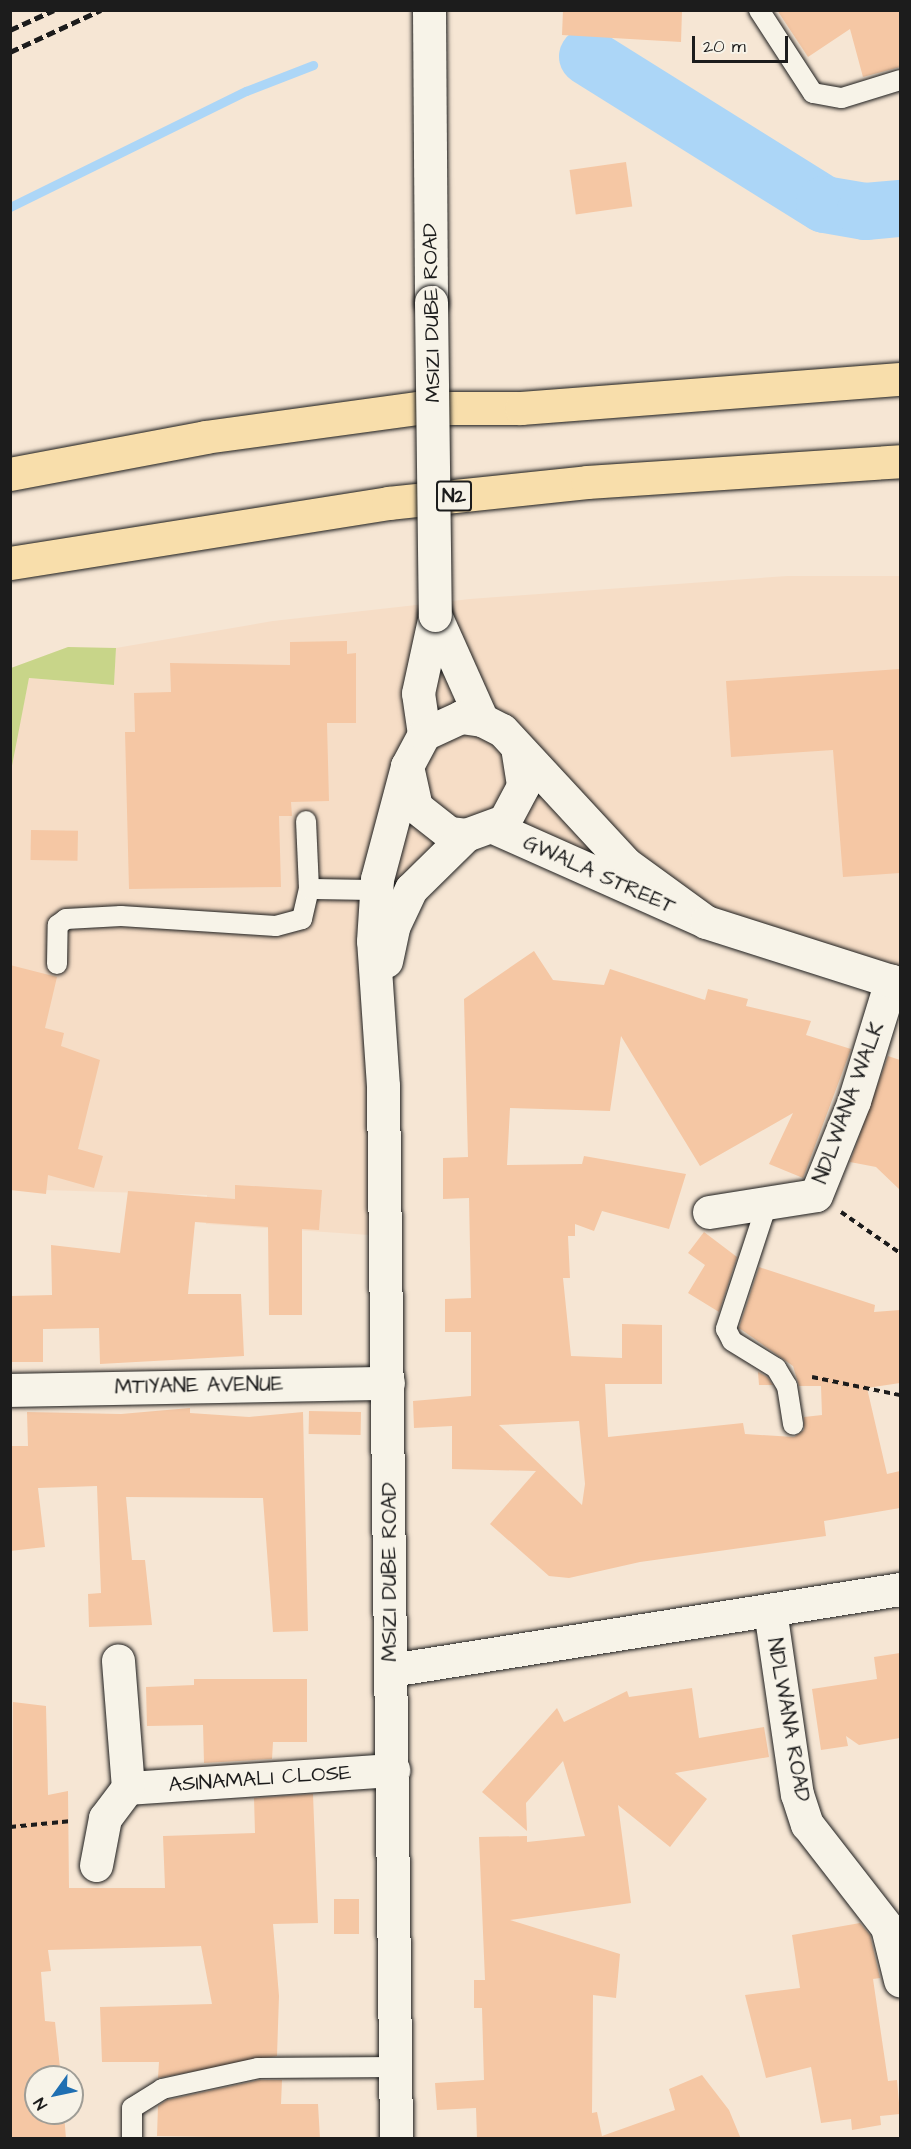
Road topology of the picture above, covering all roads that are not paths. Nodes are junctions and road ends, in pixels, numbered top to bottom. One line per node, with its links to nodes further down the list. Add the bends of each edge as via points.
1 (429, 10): 8 (street, MSIZI DUBE ROAD, bridge)
2 (759, 10): 3 (lane, via 813,93 842,98)
3 (900, 80)
4 (900, 379): 6 (highway, via 521,408 418,408 205,437)
5 (900, 461): 7 (highway, N2, via 587,482 388,503)
6 (10, 474)
7 (10, 563)
8 (435, 615): 9 (street, MSIZI DUBE ROAD); 10 (street, MSIZI DUBE ROAD, via 418,693)
9 (482, 720): 10 (street, via 441,722); 11 (street)
10 (424, 734): 12 (street)
11 (517, 747): 14 (street, via 523,786 517,806); 17 (street, GWALA STREET, via 596,837)
12 (408, 766): 14 (street, via 416,807 430,823); 16 (street, MSIZI DUBE ROAD)
13 (306, 821): 15 (lane)
14 (479, 831): 17 (street, GWALA STREET); 20 (street, MSIZI DUBE ROAD, via 422,875 401,908 388,947)
15 (309, 889): 16 (lane); 18 (lane, via 302,919 276,926 121,916 66,919 58,925)
16 (376, 890): 20 (street, MSIZI DUBE ROAD, via 373,941)
17 (706, 922): 19 (street, GWALA STREET)
18 (57, 964)
19 (896, 982): 21 (street, NDLWANA WALK, via 816,1195)
20 (381, 1005): 23 (street, MSIZI DUBE ROAD)
21 (768, 1202): 22 (street); 25 (lane, via 726,1329 732,1341 776,1368 787,1386)
22 (709, 1212)
23 (388, 1383): 24 (street, MTIYANE AVENUE); 29 (street, MSIZI DUBE ROAD)
24 (10, 1390)
25 (793, 1425)
26 (900, 1589): 27 (street, NDLWANA ROAD)
27 (770, 1610): 29 (street, NDLWANA ROAD); 33 (street, NDLWANA ROAD, via 797,1794 807,1824 887,1927)
28 (118, 1660): 31 (street)
29 (391, 1670): 30 (street, MSIZI DUBE ROAD)
30 (393, 1770): 31 (street, ASINAMALI CLOSE); 34 (street, MSIZI DUBE ROAD)
31 (128, 1788): 32 (street, via 105,1818)
32 (96, 1865)
33 (900, 1980)
34 (395, 2067): 35 (lane, via 258,2068 162,2089 132,2108); 36 (street, MSIZI DUBE ROAD)
35 (132, 2139)
36 (396, 2139)

